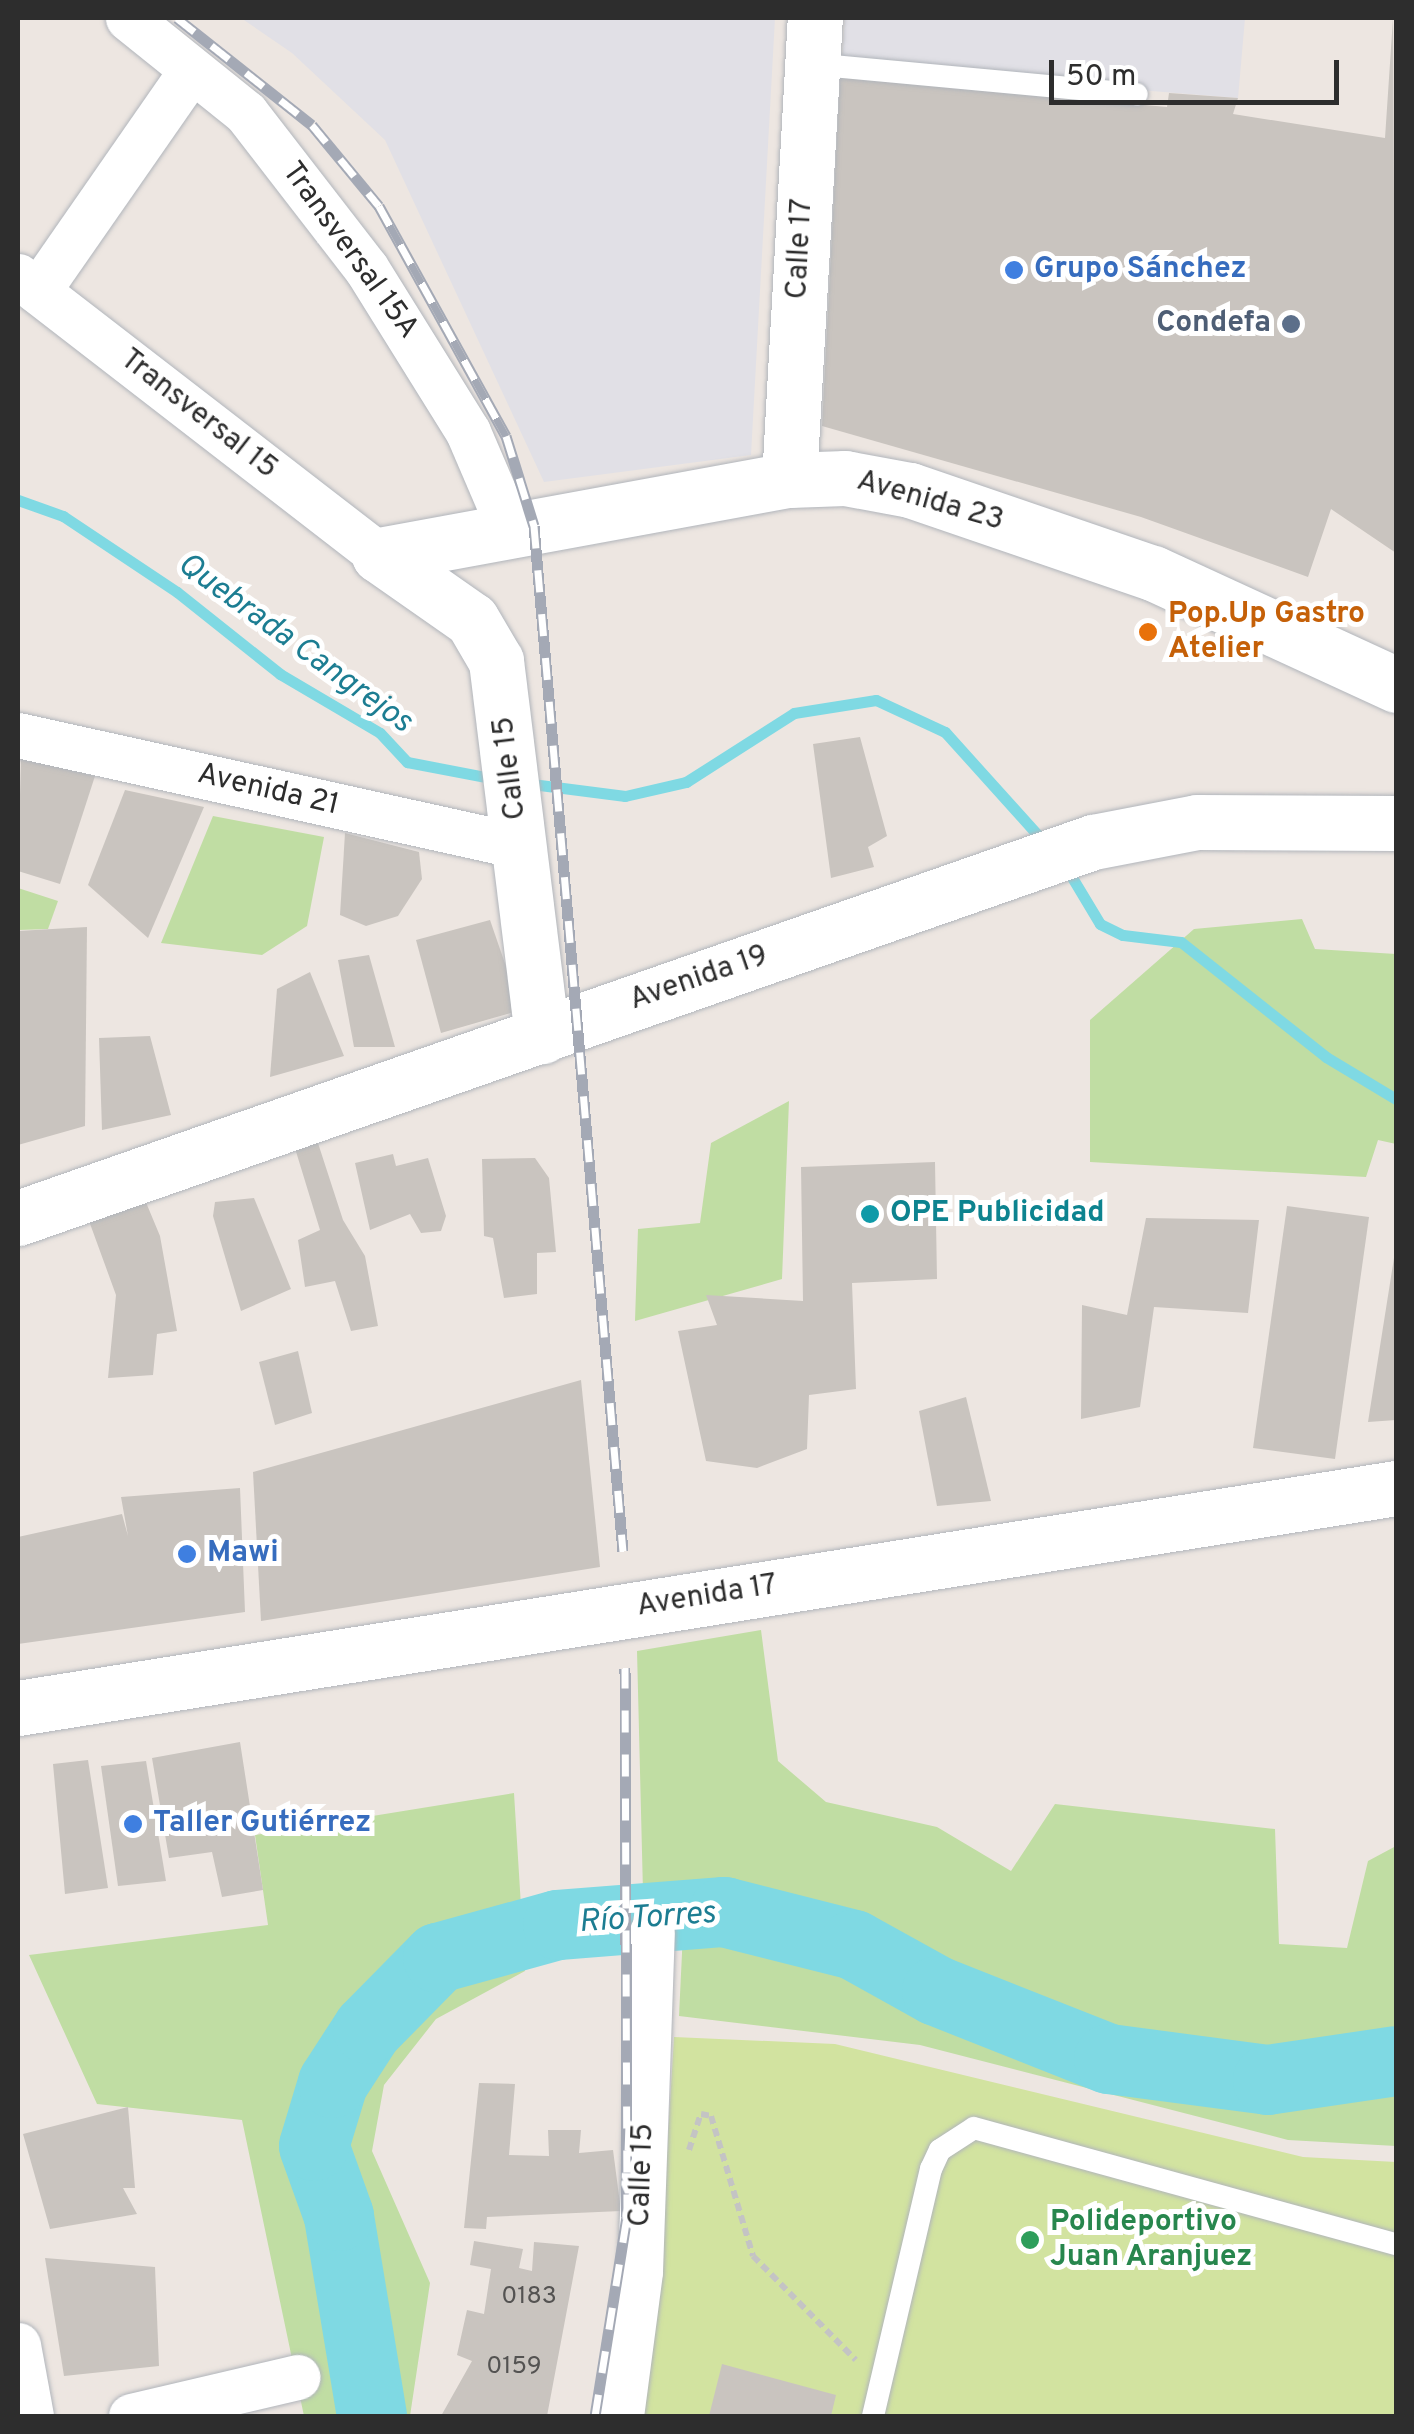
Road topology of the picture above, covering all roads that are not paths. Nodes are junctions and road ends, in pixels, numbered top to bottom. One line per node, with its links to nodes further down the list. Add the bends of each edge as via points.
1 (128, 18): 3 (street, Transversal 15A)
2 (813, 41): 4 (lane); 6 (main road, Calle 17)
3 (191, 71): 5 (street); 7 (street, Transversal 15A, via 246,113 366,268 453,403)
4 (1137, 94)
5 (28, 284): 8 (street, Transversal 15)
6 (789, 480): 7 (main road, Avenida 23); 9 (main road, Avenida 23, via 845,478 928,496 1153,573)
7 (510, 530): 8 (main road, Avenida 23)
8 (379, 555): 12 (main road, Calle 15, via 472,620 496,661)
9 (1396, 685)
10 (18, 735): 12 (street, Avenida 21)
11 (1396, 823): 13 (main road, Avenida 19, via 1197,822 1093,842)
12 (519, 843): 13 (main road, Calle 15)
13 (542, 1036): 14 (main road, Avenida 19)
14 (18, 1218)
15 (1396, 1488): 16 (main road, Avenida 17)
16 (18, 1708)
17 (652, 1932): 23 (street, Calle 15, via 640,2270)
18 (1396, 2244): 24 (lane, via 974,2128 940,2150 932,2169)
19 (18, 2345): 21 (street)
20 (297, 2377): 22 (street)
21 (31, 2416)
22 (131, 2416)
23 (621, 2416)
24 (873, 2416)

